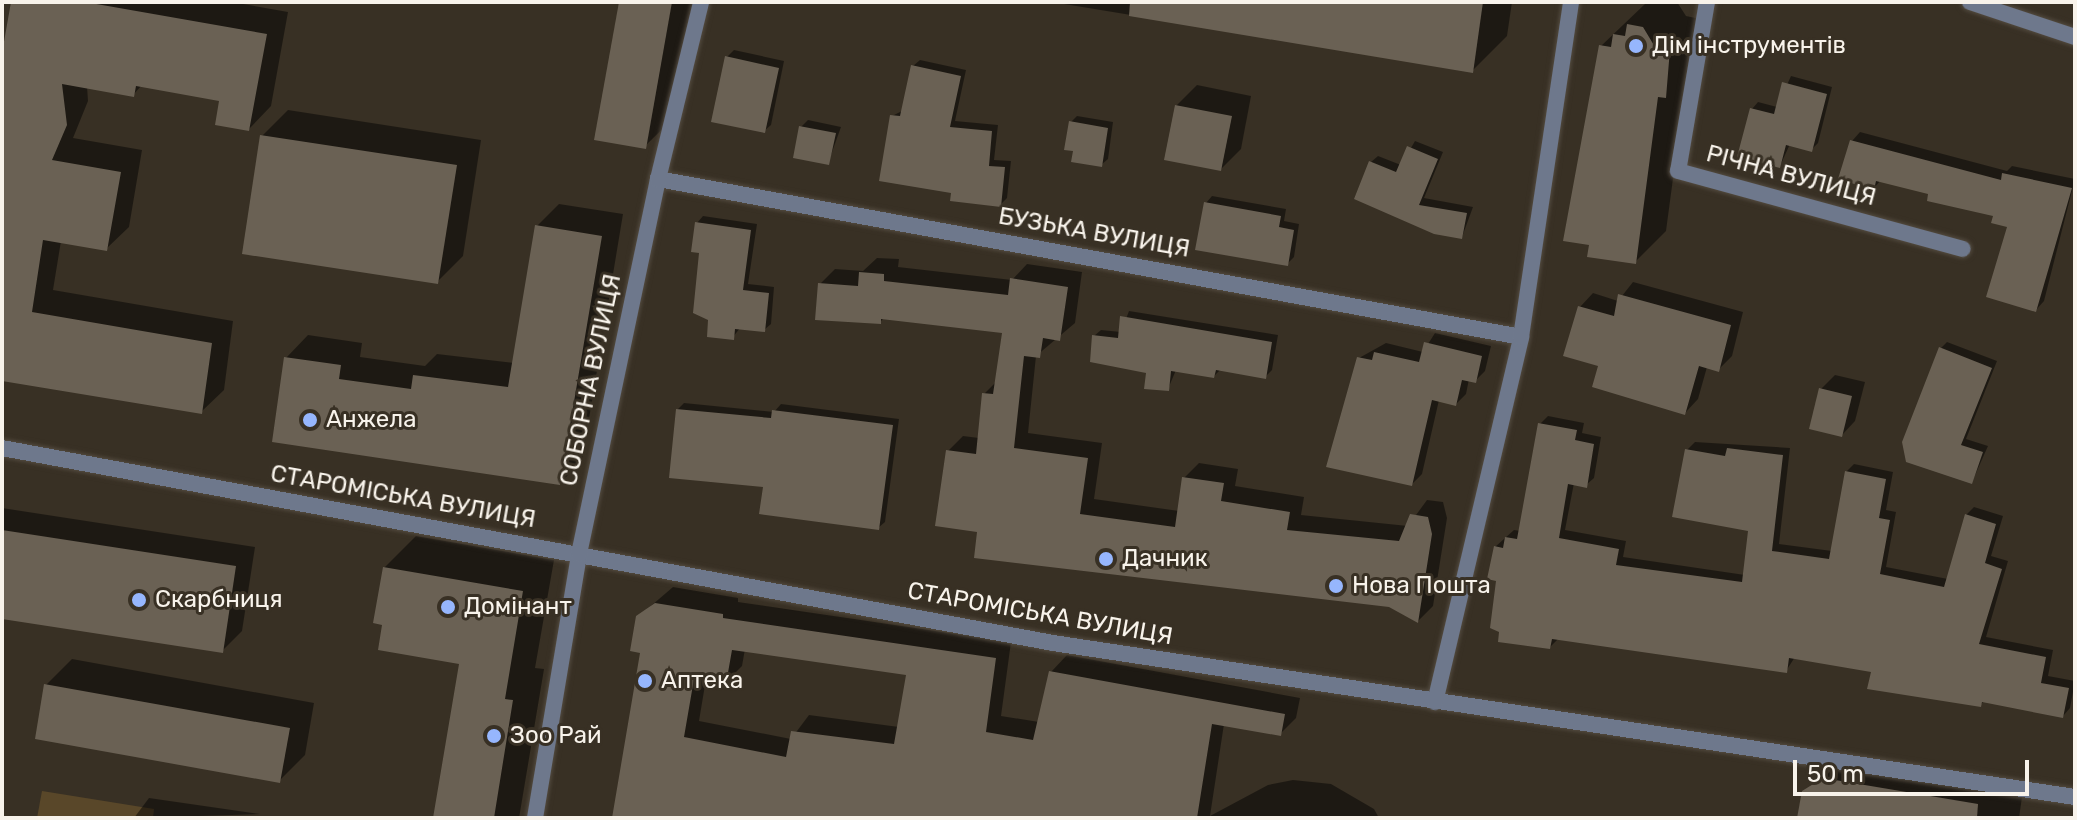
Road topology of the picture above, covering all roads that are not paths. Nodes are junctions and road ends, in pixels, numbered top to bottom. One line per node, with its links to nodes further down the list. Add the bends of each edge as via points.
1 (1571, 2): 8 (street)
2 (1707, 2): 7 (street, РІЧНА ВУЛИЦЯ, via 1678,171)
3 (1970, 2): 5 (street)
4 (700, 9): 6 (street, СОБОРНА ВУЛИЦЯ)
5 (2075, 37)
6 (658, 179): 8 (street, БУЗЬКА ВУЛИЦЯ); 10 (street, СОБОРНА ВУЛИЦЯ)
7 (1963, 249)
8 (1521, 337): 11 (street)
9 (2, 448): 10 (street, СТАРОМІСЬКА ВУЛИЦЯ)
10 (579, 554): 11 (street, СТАРОМІСЬКА ВУЛИЦЯ, via 1053,643); 13 (street, СОБОРНА ВУЛИЦЯ)
11 (1435, 702): 12 (street, СТАРОМІСЬКА ВУЛИЦЯ)
12 (2075, 797)
13 (535, 818)

